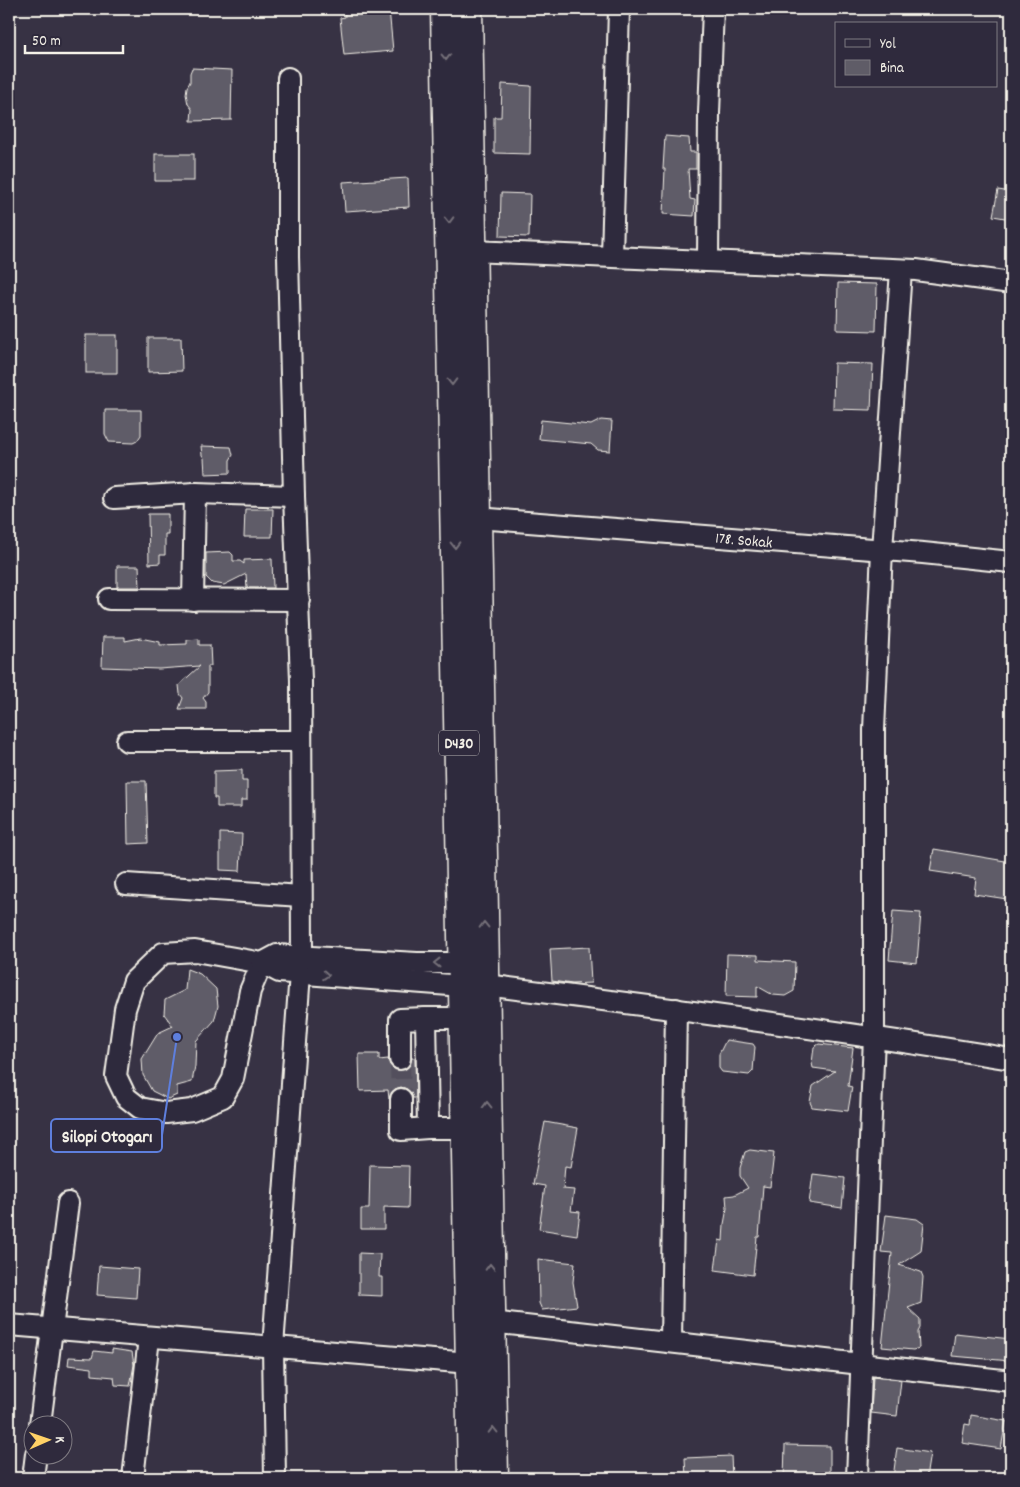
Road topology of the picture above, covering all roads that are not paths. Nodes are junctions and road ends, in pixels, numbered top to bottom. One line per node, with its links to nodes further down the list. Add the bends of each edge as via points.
1 (445, 9): 26 (highway, D430, one-way to 26)
2 (468, 9): 6 (highway, D430)
3 (618, 9): 7 (street)
4 (713, 9): 8 (street)
5 (288, 78): 12 (street, via 288,257)
6 (472, 252): 7 (street); 14 (highway, D430)
7 (612, 256): 8 (street)
8 (708, 261): 9 (street)
9 (901, 270): 10 (street); 15 (street)
10 (1011, 283)
11 (195, 493): 12 (street); 13 (street); 18 (street)
12 (294, 496): 19 (street)
13 (114, 498)
14 (477, 518): 15 (street, 178. Sokak); 26 (highway, D430, one-way to 14)
15 (882, 550): 16 (street, 178. Sokak); 30 (street, via 874,730)
16 (1011, 562)
17 (108, 599): 18 (street)
18 (193, 600): 19 (street)
19 (298, 600): 21 (street)
20 (127, 741): 21 (street)
21 (301, 741): 23 (street)
22 (126, 884): 23 (street)
23 (302, 896): 25 (street)
24 (262, 963): 24 (street, via 195,951 163,953 134,981 125,1009 116,1076 126,1096 140,1108 166,1112 192,1110 223,1097 233,1079 250,992); 25 (street, via 279,972)
25 (301, 965): 26 (street, via 417,963); 42 (street)
26 (474, 972): 27 (street); 29 (highway, D430); 37 (highway, D430, one-way to 26)
27 (676, 1009): 30 (street); 41 (street)
28 (426, 1018): 29 (street); 31 (street, via 400,1019); 34 (street)
29 (464, 1018): 35 (highway, D430)
30 (874, 1036): 32 (street); 44 (street)
31 (400, 1059)
32 (1011, 1059)
33 (401, 1099): 34 (street, via 402,1130)
34 (428, 1128): 35 (street)
35 (466, 1128): 43 (highway, D430)
36 (68, 1203): 39 (street)
37 (491, 1322): 41 (street); 52 (highway, D430, one-way to 37)
38 (9, 1326): 39 (street)
39 (52, 1329): 40 (street); 46 (street)
40 (149, 1338): 42 (street); 49 (street)
41 (671, 1342): 44 (street)
42 (273, 1347): 43 (street); 50 (street)
43 (470, 1363): 51 (highway, D430)
44 (860, 1363): 45 (street); 53 (street)
45 (1011, 1380)
46 (41, 1414)
47 (35, 1464): 48 (street)
48 (33, 1478)
49 (132, 1478)
50 (275, 1478)
51 (472, 1478)
52 (494, 1478)
53 (857, 1478)

